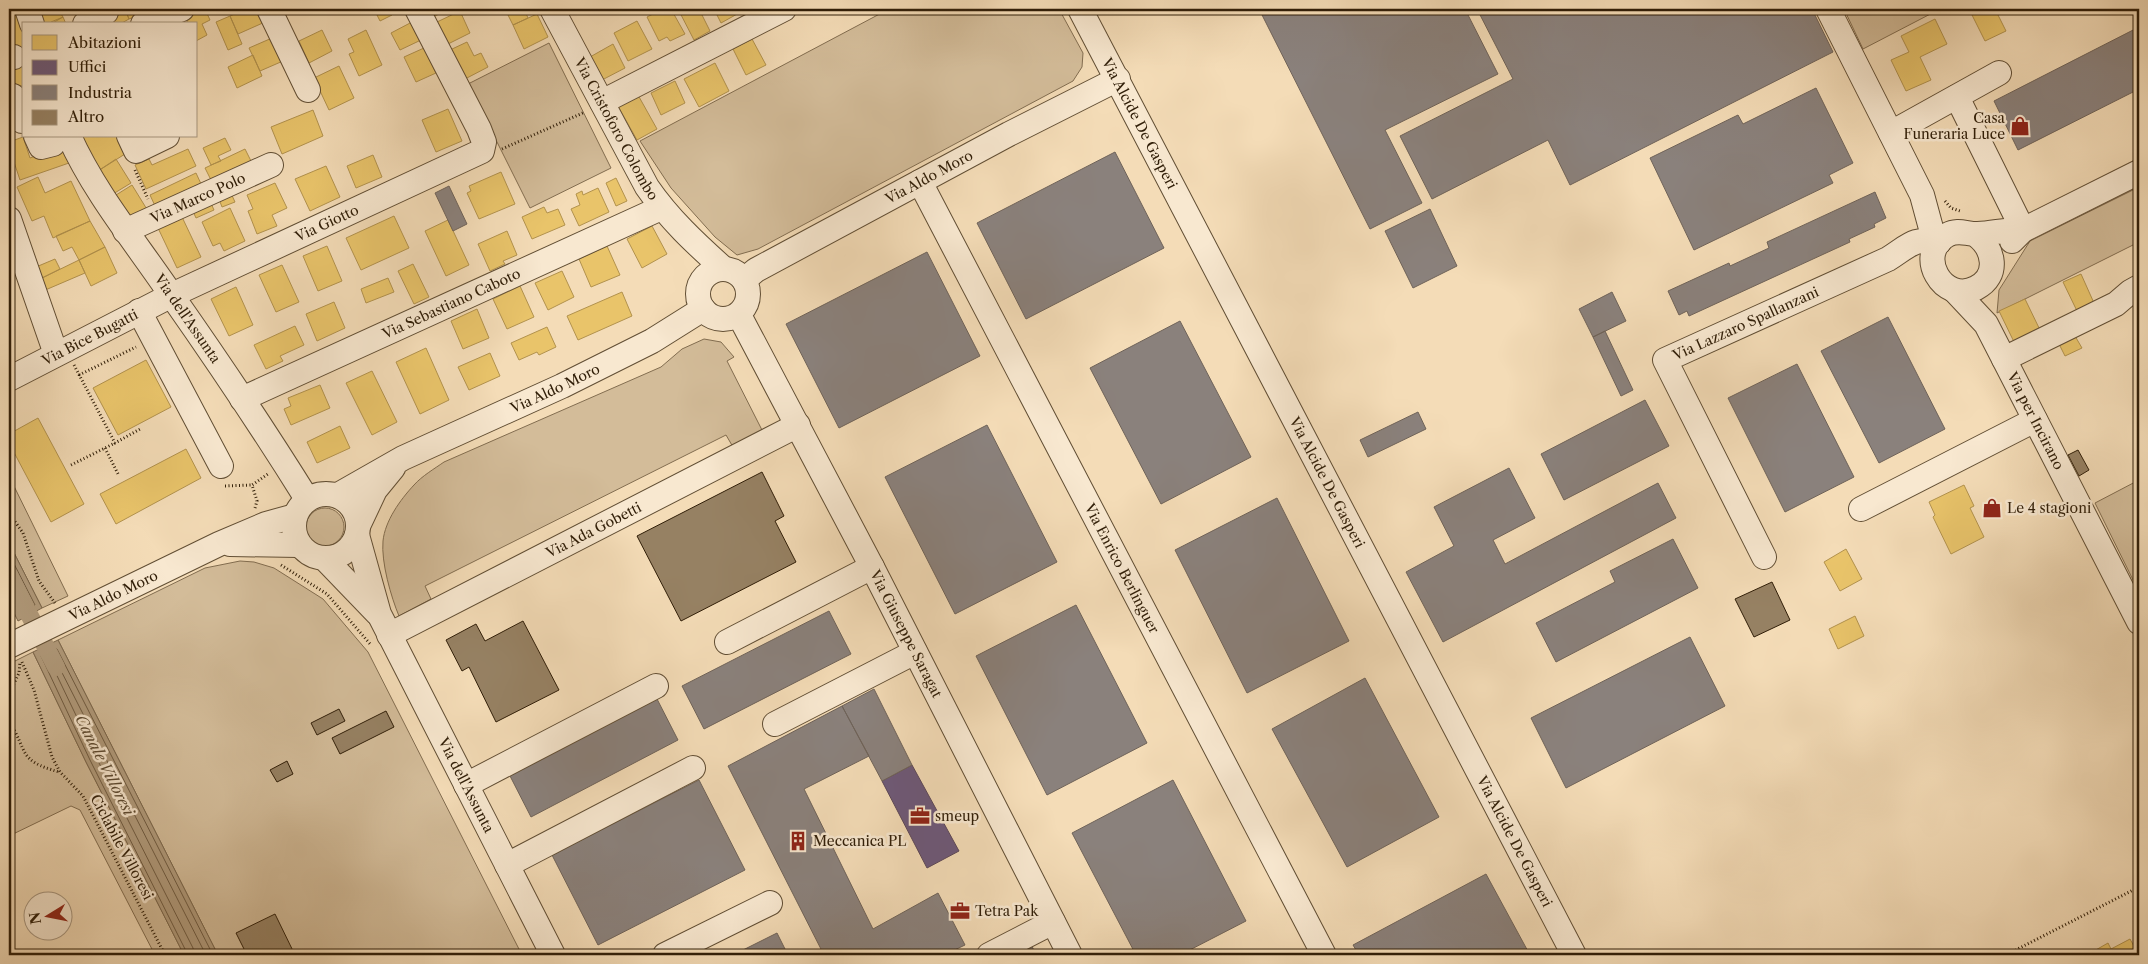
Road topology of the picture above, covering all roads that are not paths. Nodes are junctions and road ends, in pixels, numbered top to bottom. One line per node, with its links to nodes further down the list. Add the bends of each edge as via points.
1 (26, 9): 10 (street)
2 (182, 9): 12 (street)
3 (269, 9): 15 (street)
4 (417, 9): 40 (street, Via Giotto, via 479,129 484,142 482,151)
5 (552, 9): 18 (street, Via Cristoforo Colombo)
6 (784, 9): 18 (street)
7 (1080, 9): 14 (street, Via Alcide De Gasperi)
8 (1828, 9): 20 (street)
9 (106, 12): 11 (street)
10 (31, 22)
11 (88, 22)
12 (148, 22)
13 (1999, 74): 17 (street)
14 (1118, 80): 26 (street, Via Aldo Moro); 80 (street, Via Alcide De Gasperi)
15 (308, 90)
16 (15, 95): 19 (street)
17 (1959, 100): 20 (street); 30 (street)
18 (592, 103): 28 (street, Via Cristoforo Colombo)
19 (22, 115)
20 (1890, 132): 27 (street)
21 (158, 138): 23 (street)
22 (53, 139): 31 (street, Via dell'Assunta, via 77,154)
23 (132, 144)
24 (271, 165): 31 (street, Via Marco Polo)
25 (2139, 172): 30 (street)
26 (920, 182): 37 (street, Via Aldo Moro, via 756,270); 79 (street, Via Enrico Berlinguer)
27 (1922, 194): 32 (street, via 1949,221); 33 (street, via 1932,232)
28 (661, 208): 37 (street, Via Cristoforo Colombo); 48 (street, Via Sebastiano Caboto)
29 (9, 219): 45 (street)
30 (2023, 230): 32 (street); 35 (street)
31 (125, 231): 40 (street, Via dell'Assunta)
32 (1971, 233): 33 (street, via 1956,232); 35 (street, via 1984,240 1990,249)
33 (1940, 242): 34 (street, Via Lazzaro Spallanzani, via 1916,241); 36 (street, via 1933,254)
34 (1892, 257): 36 (street, Via Lazzaro Spallanzani, via 1916,258); 59 (street, Via Lazzaro Spallanzani, via 1664,360)
35 (1991, 266): 39 (street, via 1984,282 1976,288); 44 (street, Via per Incirano)
36 (1933, 269): 39 (street, via 1937,278)
37 (724, 276): 41 (street, via 698,293); 43 (street, via 749,294)
38 (2139, 287): 46 (street, via 2116,304)
39 (1955, 291): 44 (street, Via per Incirano)
40 (172, 295): 42 (street, Via Bice Bugatti); 48 (street, Via dell'Assunta)
41 (703, 309): 43 (street, via 716,318); 51 (street, Via Aldo Moro, via 619,358)
42 (139, 311): 45 (street, Via Bice Bugatti); 52 (street)
43 (739, 315): 50 (street, Via Giuseppe Saragat)
44 (1986, 324): 46 (street, Via per Incirano)
45 (61, 352): 47 (street, Via Bice Bugatti)
46 (2004, 359): 49 (street, Via per Incirano)
47 (9, 379)
48 (242, 398): 54 (street, Via dell'Assunta)
49 (2035, 420): 55 (street); 63 (street, Via per Incirano)
50 (798, 425): 61 (street, Via Giuseppe Saragat); 64 (street, Via Ada Gobetti)
51 (403, 458): 53 (street, Via Aldo Moro); 56 (street, Via Aldo Moro, via 375,490)
52 (221, 466)
53 (338, 496): 54 (street, via 317,494); 56 (street, via 356,512)
54 (301, 507): 57 (street, Via Aldo Moro); 58 (street, via 293,526)
55 (1861, 509)
56 (358, 530): 60 (street, via 353,545 336,557); 62 (street, Via dell'Assunta)
57 (219, 544): 58 (street, Via Aldo Moro); 66 (street, Via Aldo Moro, via 57,614)
58 (300, 545): 60 (street, via 316,557)
59 (1764, 557)
60 (326, 559): 62 (street, Via dell'Assunta)
61 (872, 566): 65 (street); 67 (street, Via Giuseppe Saragat)
62 (379, 614): 64 (street, Via dell'Assunta)
63 (2139, 622)
64 (381, 642): 71 (street, Via dell'Assunta)
65 (727, 642)
66 (17, 648)
67 (915, 652): 69 (street); 74 (street, Via Giuseppe Saragat)
68 (656, 686): 71 (street)
69 (775, 724)
70 (694, 768): 72 (street)
71 (466, 785): 72 (street, Via dell'Assunta)
72 (507, 865): 75 (street, Via dell'Assunta)
73 (770, 903): 76 (street)
74 (1053, 922): 77 (street); 78 (street, Via Giuseppe Saragat)
75 (554, 955)
76 (665, 955)
77 (989, 955)
78 (1070, 955)
79 (1324, 955)
80 (1574, 955)

